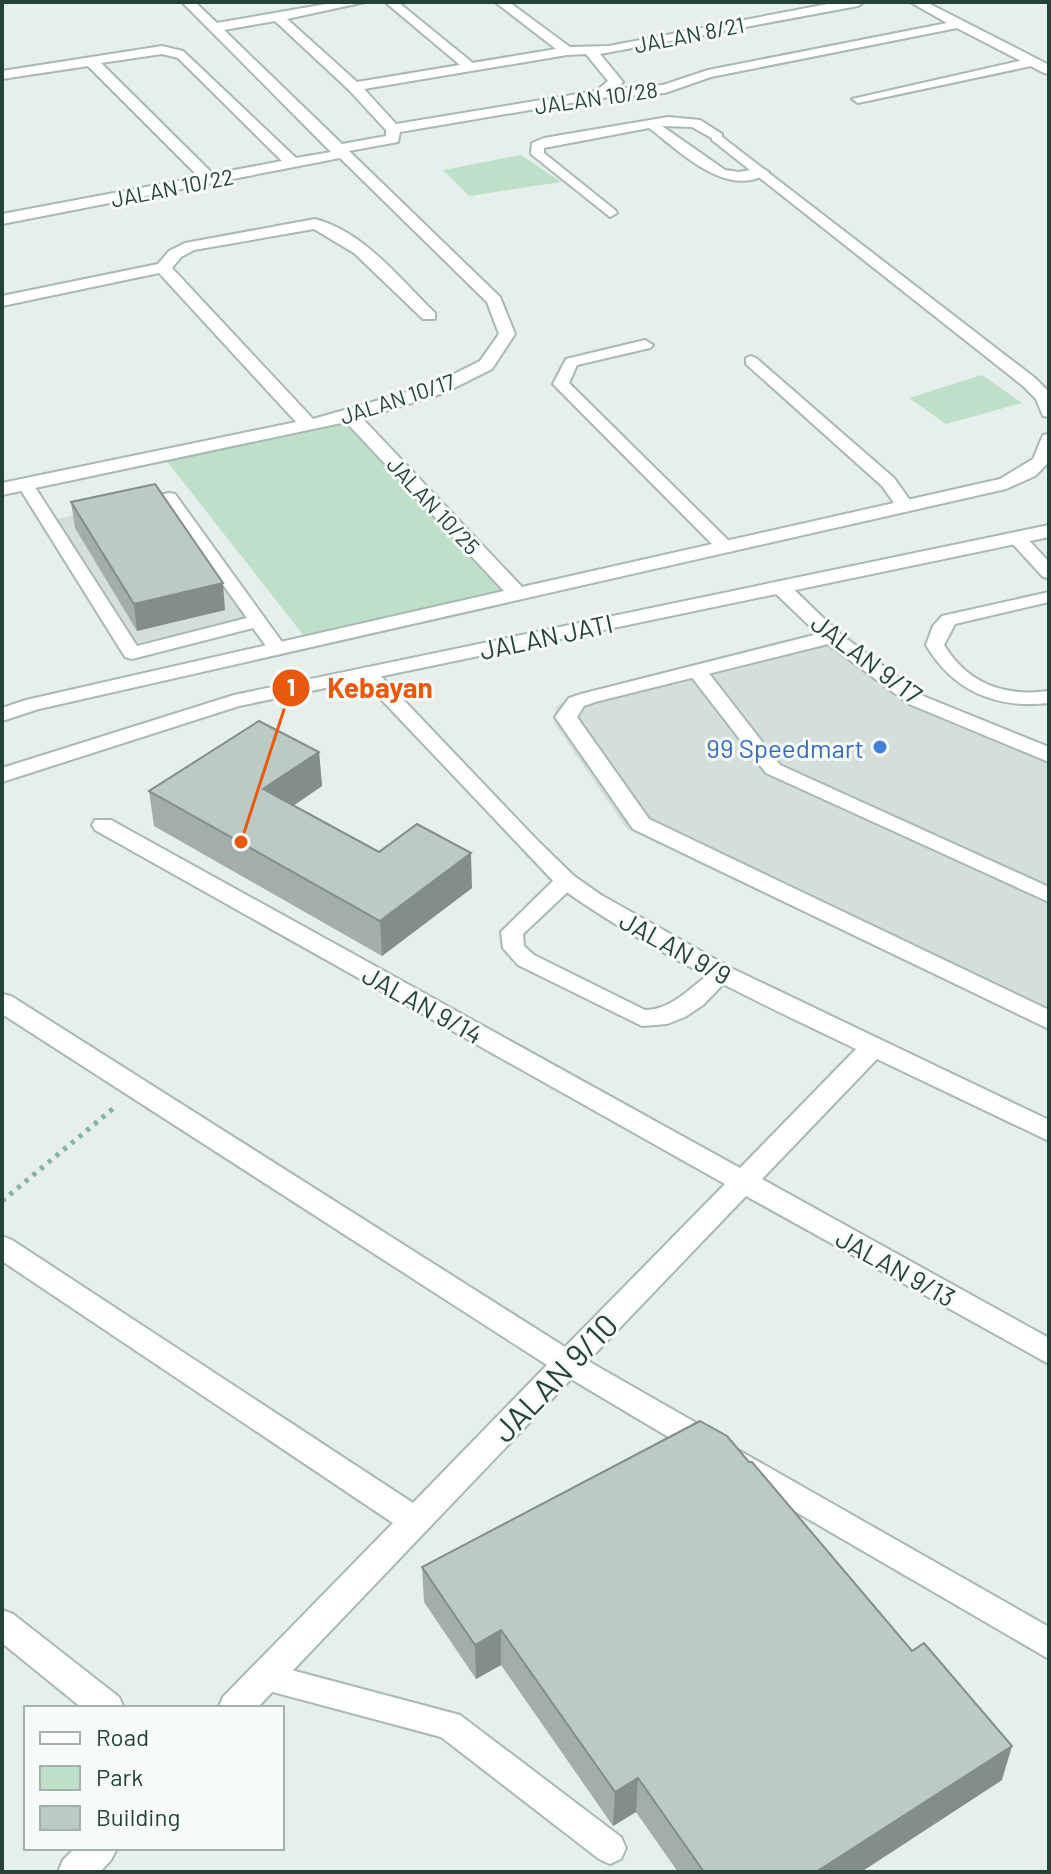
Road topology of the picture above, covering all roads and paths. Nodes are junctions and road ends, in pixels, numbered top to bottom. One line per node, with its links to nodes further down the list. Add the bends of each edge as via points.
1 (188, 2): 9 (street, JALAN 10/17)
2 (359, 2): 7 (street)
3 (391, 2): 14 (lane)
4 (501, 2): 10 (street)
5 (858, 2): 11 (street, JALAN 8/21)
6 (916, 2): 8 (street)
7 (277, 16): 9 (street); 17 (street)
8 (959, 24): 12 (street); 18 (street, JALAN 10/28, via 708,74 665,89)
9 (213, 28): 23 (street, JALAN 10/17)
10 (567, 51): 11 (street, JALAN 8/21); 14 (street, JALAN 8/21)
11 (591, 52): 18 (street, via 616,82)
12 (1032, 62): 15 (street); 19 (lane)
13 (93, 63): 16 (street); 24 (street, via 162,50 183,55); 26 (street)
14 (470, 67): 17 (street, JALAN 8/21)
15 (1049, 70)
16 (2, 75)
17 (354, 87): 21 (street)
18 (600, 94): 21 (street, JALAN 10/28)
19 (858, 99)
20 (650, 123): 22 (lane, via 690,122); 25 (lane, via 721,174); 27 (lane, via 537,146 538,154)
21 (393, 129): 23 (street, JALAN 10/28, via 393,139)
22 (717, 137): 25 (street)
23 (339, 152): 24 (street, JALAN 10/22); 35 (street, JALAN 10/17, via 494,300 507,334 486,365 438,389)
24 (293, 164): 26 (street, JALAN 10/22)
25 (762, 172): 34 (street, via 1029,382 1044,397)
26 (209, 179): 28 (street, JALAN 10/22)
27 (610, 213)
28 (2, 219)
29 (163, 268): 30 (street); 31 (street, via 190,246 315,224 349,242); 36 (street)
30 (2, 301)
31 (429, 316)
32 (645, 345): 46 (lane, via 571,362 561,384)
33 (751, 361): 40 (lane, via 888,482)
34 (1049, 412)
35 (350, 416): 36 (street, JALAN 10/17); 49 (street, JALAN 10/25)
36 (308, 424): 38 (street, JALAN 10/17)
37 (1048, 448): 40 (street, via 1039,467 1006,483)
38 (25, 484): 39 (street, JALAN 10/17); 43 (lane)
39 (2, 489)
40 (905, 506): 46 (street)
41 (114, 510): 51 (lane, via 169,498)
42 (73, 519): 43 (lane)
43 (50, 524): 51 (lane, via 132,653)
44 (1049, 532): 45 (street, JALAN JATI)
45 (1017, 538): 47 (lane); 48 (street, JALAN JATI)
46 (725, 547): 49 (street)
47 (1049, 573)
48 (780, 587): 52 (street, JALAN 9/17); 55 (street, JALAN JATI)
49 (518, 594): 53 (street)
50 (1049, 597): 56 (lane, via 949,620 935,645 974,688 1020,701)
51 (258, 621): 53 (lane)
52 (832, 637): 54 (street); 58 (street, JALAN 9/17, via 916,700)
53 (278, 649): 57 (street)
54 (697, 671): 62 (lane, via 773,769); 65 (street, via 576,702 566,717 641,824)
55 (367, 673): 59 (street, JALAN JATI, via 234,701); 61 (street, JALAN 9/9)
56 (1049, 697)
57 (6, 710)
58 (1049, 755)
59 (2, 775)
60 (103, 825): 69 (street, JALAN 9/14)
61 (566, 881): 63 (street, JALAN 9/9); 63 (lane, via 512,932 510,942 526,960 627,1013 650,1019 674,1015)
62 (1049, 895)
63 (722, 974): 66 (street, JALAN 9/9)
64 (2, 1002): 67 (street)
65 (1049, 1020)
66 (874, 1046): 68 (street, JALAN 9/9); 69 (street, JALAN 9/10)
67 (137, 1089): 70 (path); 73 (street)
68 (1049, 1131)
69 (742, 1182): 72 (street, JALAN 9/13); 73 (street, JALAN 9/10)
70 (2, 1201)
71 (2, 1247): 74 (street)
72 (1049, 1352)
73 (567, 1363): 74 (street, JALAN 9/10); 76 (street)
74 (415, 1521): 77 (street, JALAN 9/10)
75 (2, 1624): 78 (street)
76 (1049, 1644)
77 (265, 1677): 79 (street, JALAN 9/10); 80 (lane, via 449,1725)
78 (104, 1706)
79 (237, 1706)
80 (610, 1848)
81 (97, 1850): 82 (street)
82 (76, 1872)

